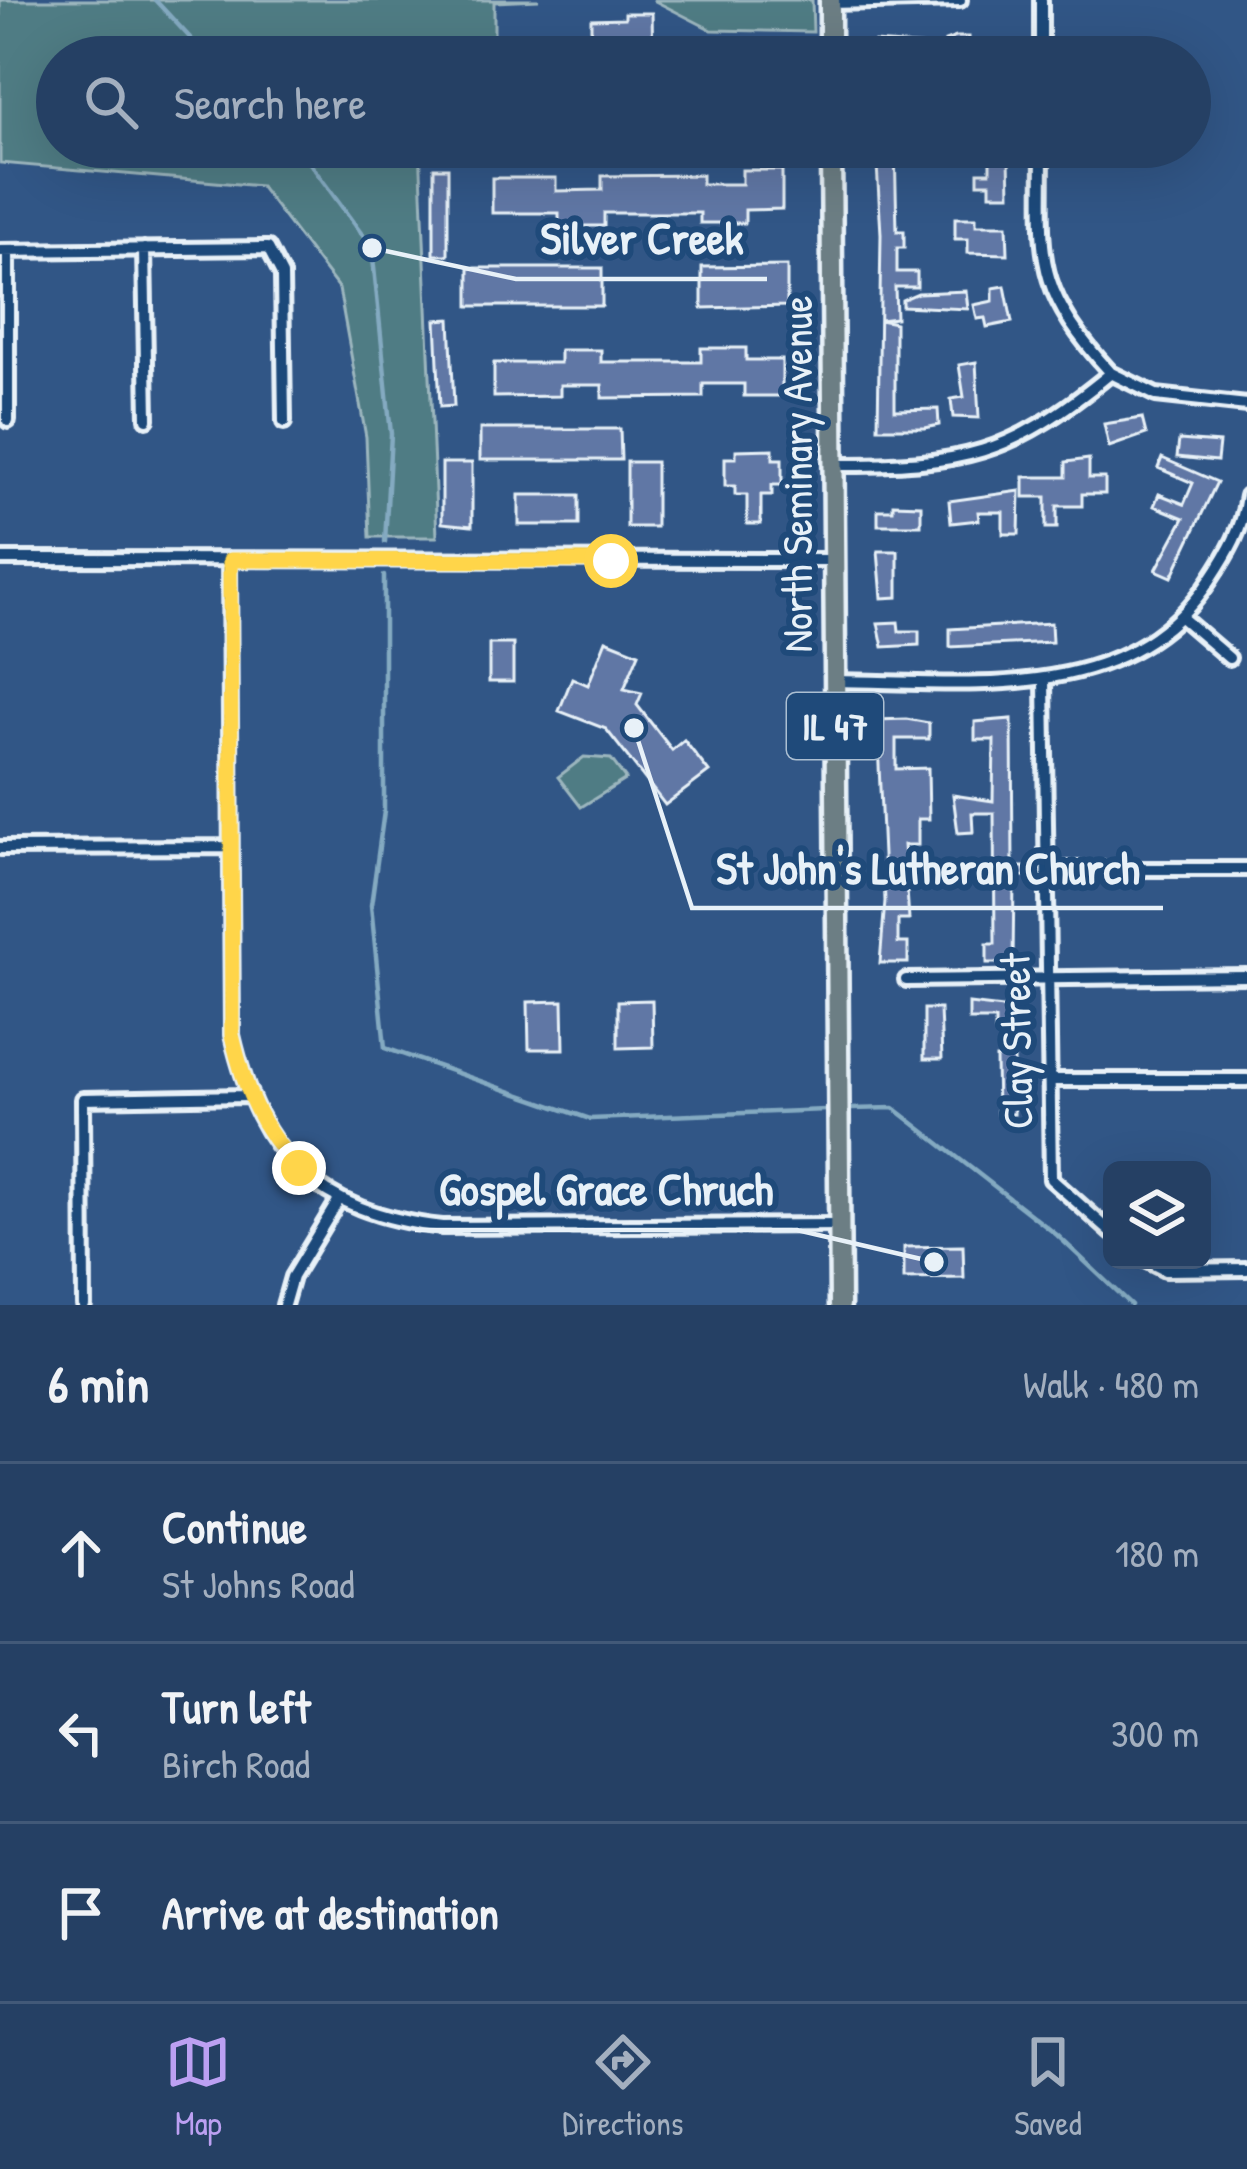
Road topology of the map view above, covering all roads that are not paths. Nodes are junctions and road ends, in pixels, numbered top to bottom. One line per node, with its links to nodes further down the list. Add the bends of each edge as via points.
1 (960, 0): 3 (street)
2 (1041, 0): 5 (street)
3 (830, 1): 4 (main road)
4 (830, 36)
5 (1041, 36)
6 (831, 168): 15 (main road, North Seminary Avenue / IL 47)
7 (1043, 168): 10 (street, via 1046,275 1067,325)
8 (144, 249): 9 (street); 12 (street); 14 (street, via 268,248 282,275)
9 (4, 251): 13 (street)
10 (1111, 373): 11 (street, via 1156,395); 15 (street, via 1058,417 981,454)
11 (1247, 405)
12 (147, 419)
13 (8, 421)
14 (284, 422)
15 (833, 465): 19 (main road, North Seminary Avenue / IL 47)
16 (1247, 496): 20 (street, via 1240,530)
17 (0, 559): 18 (street)
18 (230, 560): 19 (street); 24 (street)
19 (834, 560): 22 (main road, North Seminary Avenue / IL 47)
20 (1181, 617): 21 (street); 23 (street, via 1130,653)
21 (1229, 658)
22 (835, 681): 23 (street); 35 (main road, North Seminary Avenue / IL 47)
23 (1044, 681): 26 (street, Clay Street)
24 (229, 847): 25 (street); 33 (street, via 232,1035)
25 (0, 848)
26 (1047, 869): 27 (street); 29 (street, Clay Street)
27 (1247, 869)
28 (1247, 976): 29 (street)
29 (1048, 978): 30 (street); 31 (street, Clay Street)
30 (906, 980)
31 (1049, 1080): 32 (street); 36 (street, Clay Street, via 1051,1179)
32 (1247, 1080)
33 (246, 1096): 34 (street, via 270,1139); 39 (street, via 83,1099)
34 (338, 1201): 35 (street, via 442,1227); 40 (street)
35 (839, 1225): 41 (main road, North Seminary Avenue / IL 47)
36 (1103, 1225)
37 (1163, 1269): 38 (street)
38 (1247, 1269)
39 (84, 1305)
40 (284, 1305)
41 (840, 1305)

